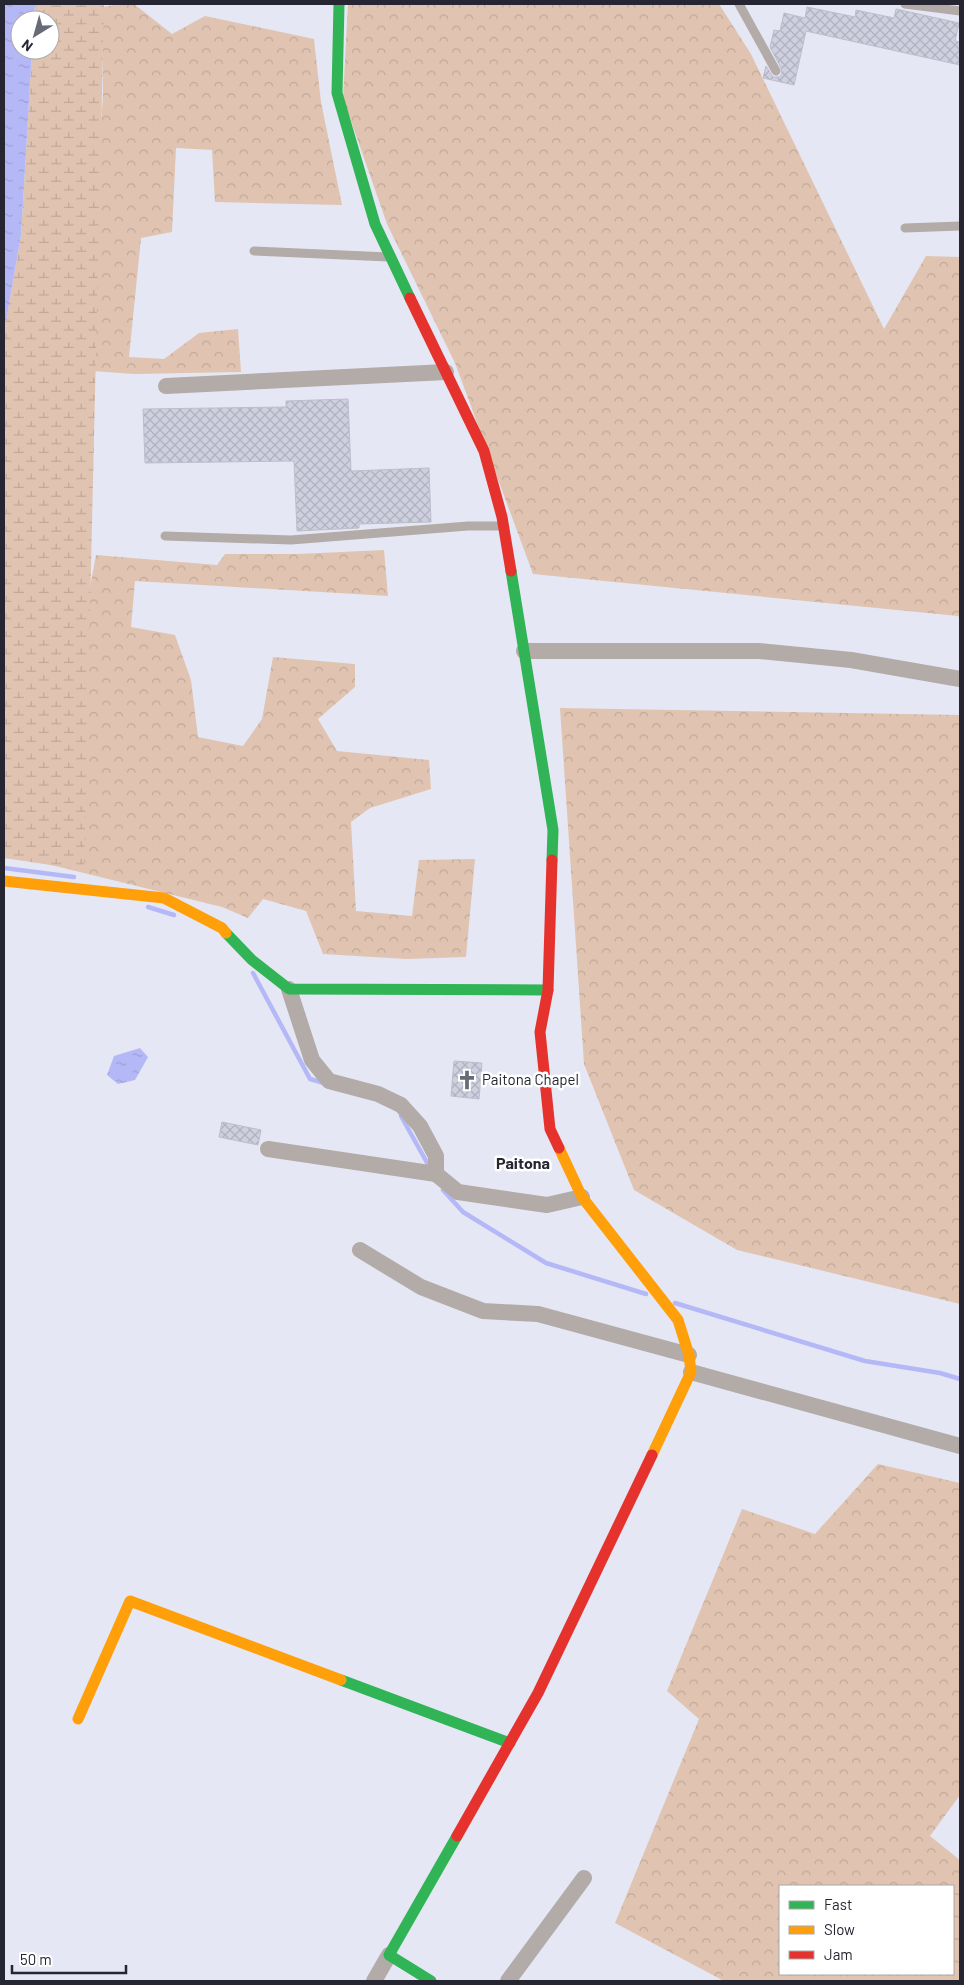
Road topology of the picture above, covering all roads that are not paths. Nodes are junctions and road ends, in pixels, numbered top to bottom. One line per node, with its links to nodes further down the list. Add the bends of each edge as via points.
1 (339, 4): 9 (street, via 337,93 375,224)
2 (739, 4): 5 (lane)
3 (905, 4): 4 (lane)
4 (960, 11)
5 (776, 71)
6 (960, 226): 7 (lane)
7 (904, 228)
8 (254, 251): 9 (lane)
9 (391, 257): 10 (street)
10 (446, 372): 11 (street); 12 (street, via 484,451)
11 (166, 386)
12 (504, 526): 13 (lane, via 291,540); 14 (street)
13 (165, 536)
14 (524, 651): 15 (street, via 759,651 851,660); 18 (street, via 553,830)
15 (960, 679)
16 (4, 880): 17 (street, via 164,898 222,928 252,960)
17 (289, 989): 18 (street); 20 (street, via 312,1060 329,1081 378,1094 401,1105 420,1126 436,1156)
18 (548, 990): 21 (street, via 540,1032 550,1129)
19 (268, 1149): 20 (street)
20 (436, 1174): 21 (street, via 458,1192 547,1205)
21 (582, 1197): 23 (street, via 678,1320)
22 (360, 1250): 23 (street, via 421,1286 483,1311 538,1314)
23 (689, 1355): 24 (street)
24 (691, 1372): 25 (street); 27 (street, via 542,1684)
25 (960, 1446)
26 (78, 1719): 27 (street, via 130,1601)
27 (510, 1743): 29 (street)
28 (584, 1878): 32 (street)
29 (389, 1955): 30 (street); 31 (street)
30 (374, 1981)
31 (432, 1981)
32 (508, 1981)

